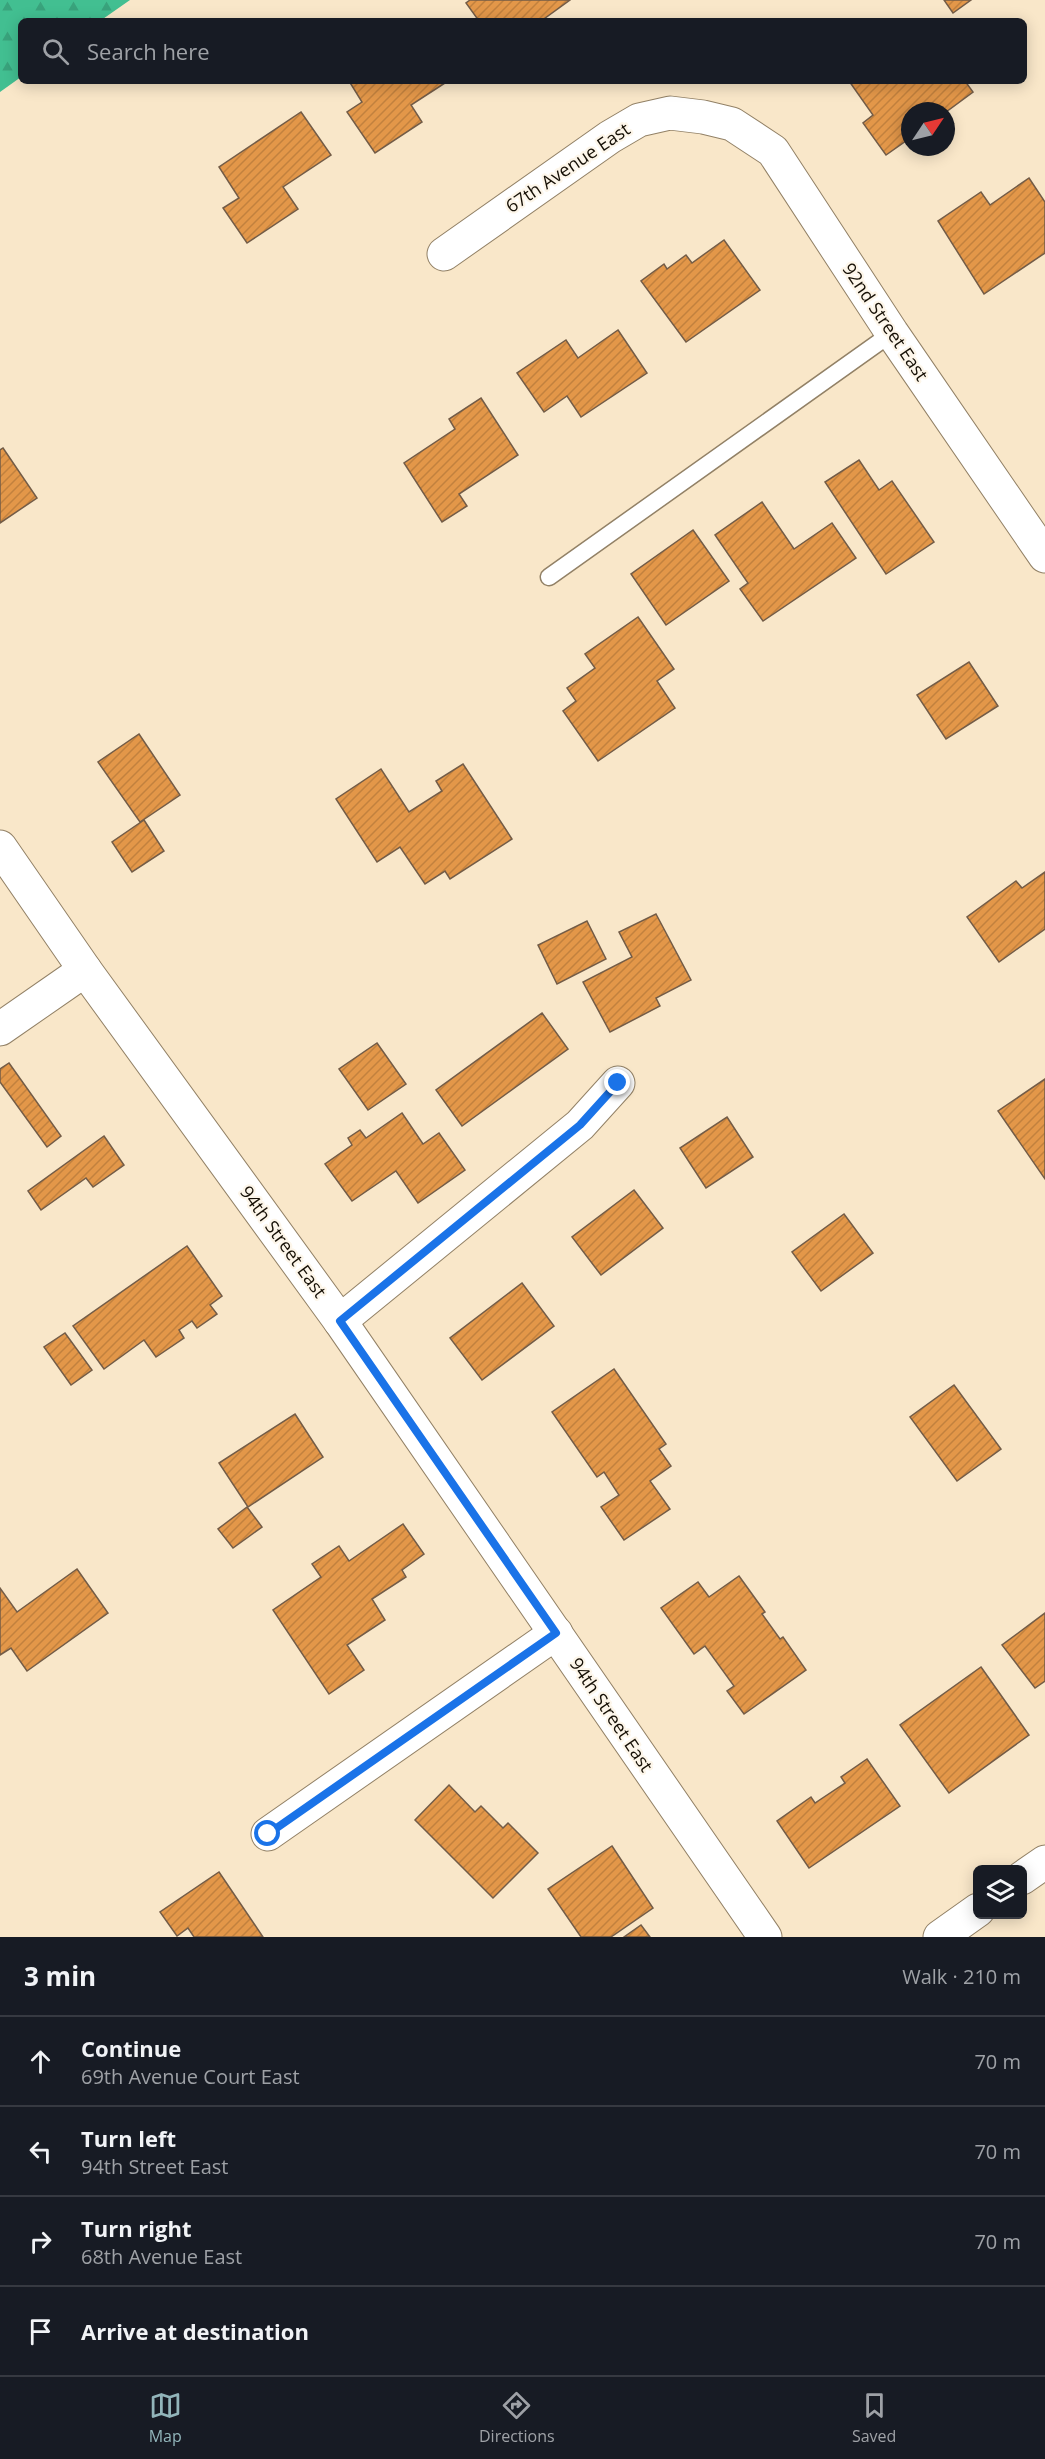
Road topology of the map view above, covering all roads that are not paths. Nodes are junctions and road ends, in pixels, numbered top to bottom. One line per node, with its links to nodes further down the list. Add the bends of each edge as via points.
1 (704, 117): 2 (street, 67th Avenue East, via 670,113 639,120); 3 (street, 92nd Street East, via 732,124 772,151)
2 (444, 254)
3 (892, 333): 4 (street, 92nd Street East); 5 (lane)
4 (1045, 556)
5 (549, 577)
6 (0, 847): 7 (street, 94th Street East)
7 (85, 970): 8 (street); 10 (street, 94th Street East)
8 (0, 1029)
9 (618, 1083): 10 (street, via 580,1125)
10 (340, 1321): 11 (street, 94th Street East)
11 (556, 1633): 12 (street); 16 (street, 94th Street East)
12 (268, 1834)
13 (1045, 1862): 14 (street)
14 (1027, 1875)
15 (973, 1914): 17 (street)
16 (765, 1937)
17 (940, 1937)

